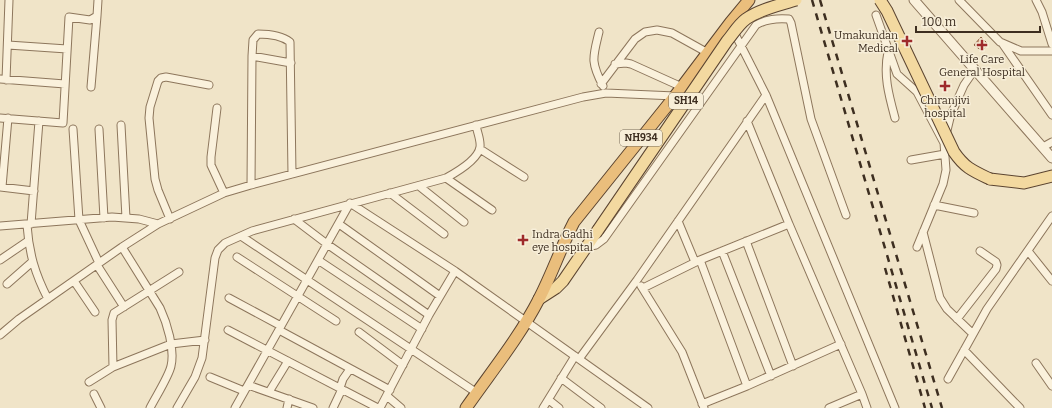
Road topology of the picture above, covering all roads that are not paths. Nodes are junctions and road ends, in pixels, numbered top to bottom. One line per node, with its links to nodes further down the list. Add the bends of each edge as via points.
1 (9, 0): 15 (street)
2 (98, 0): 10 (street)
3 (749, 0): 11 (highway, NH934)
4 (796, 0): 87 (main road, SH14, bridge, via 760,12 746,19 736,29)
5 (880, 0): 52 (main road, bridge, via 962,164 990,179 1024,183)
6 (914, 0): 24 (street)
7 (959, 0): 13 (street)
8 (1036, 0): 14 (street)
9 (876, 15): 18 (street)
10 (97, 16): 17 (street, via 90,20 69,17); 29 (street)
11 (730, 23): 16 (street); 20 (highway, NH934)
12 (599, 32): 27 (street, via 593,64)
13 (1000, 42): 19 (street, via 1021,51); 34 (street)
14 (1052, 44)
15 (8, 45): 17 (street); 25 (street)
16 (740, 45): 32 (street); 65 (street, via 756,25 763,21 789,19 813,126); 87 (street, via 604,239)
17 (67, 49): 26 (street)
18 (888, 51): 37 (street, via 886,85); 45 (street, via 897,74 917,92)
19 (1052, 51)
20 (708, 53): 23 (street, via 672,33 656,30 645,32 635,39); 30 (highway, NH934)
21 (252, 56): 22 (street); 22 (street, via 255,37 258,34 270,34 290,42); 55 (street)
22 (291, 63): 51 (street)
23 (615, 64): 27 (street); 30 (street, via 631,64)
24 (975, 69): 45 (street, via 956,103); 46 (street)
25 (3, 80): 26 (street)
26 (65, 84): 38 (street, via 63,123)
27 (601, 84): 31 (street)
28 (209, 86): 69 (street, via 161,78 150,107 155,179)
29 (91, 87)
30 (678, 92): 31 (street); 110 (highway, NH934, via 574,222)
31 (606, 93): 40 (street)
32 (766, 95): 39 (street); 170 (street)
33 (217, 108): 59 (street, via 211,157)
34 (1052, 115)
35 (0, 118): 36 (street)
36 (8, 118): 38 (street); 57 (street)
37 (895, 118)
38 (40, 121): 58 (street)
39 (747, 121): 72 (street); 77 (street)
40 (476, 125): 47 (street); 51 (street)
41 (122, 126): 68 (street)
42 (73, 129): 71 (street)
43 (98, 129): 67 (street)
44 (1052, 142): 46 (street)
45 (944, 143): 48 (street)
46 (1043, 147): 49 (street)
47 (480, 149): 53 (street); 54 (street, via 469,163)
48 (945, 154): 50 (street); 62 (street, via 946,170 943,184)
49 (1052, 158)
50 (911, 160)
51 (292, 174): 55 (street)
52 (1052, 176)
53 (524, 177)
54 (446, 178): 56 (street); 63 (street)
55 (251, 185): 59 (street)
56 (419, 186): 60 (street); 73 (street)
57 (1, 187): 58 (street)
58 (34, 191): 74 (street)
59 (224, 193): 69 (street)
60 (390, 193): 61 (street); 80 (street)
61 (350, 203): 70 (street); 76 (street); 97 (street)
62 (934, 205): 64 (street); 79 (street)
63 (492, 210)
64 (974, 213)
65 (846, 215)
66 (1052, 216): 90 (street)
67 (104, 218): 68 (street); 71 (street)
68 (126, 218): 75 (street, via 139,218)
69 (170, 219): 75 (street)
70 (294, 219): 81 (street); 84 (street)
71 (80, 220): 74 (street); 96 (street)
72 (678, 221): 94 (street); 100 (street)
73 (464, 222)
74 (29, 224): 78 (street); 83 (street)
75 (158, 224): 85 (street)
76 (339, 224): 84 (street); 107 (street)
77 (789, 224): 82 (street); 125 (street)
78 (0, 226)
79 (923, 232): 86 (street); 114 (street, via 940,298)
80 (444, 234)
81 (241, 236): 99 (street); 123 (street, via 225,243 215,258)
82 (746, 241): 88 (street); 133 (street)
83 (28, 242): 92 (street); 95 (street)
84 (327, 244): 93 (street); 113 (street)
85 (122, 247): 96 (street); 105 (street)
86 (917, 247)
87 (585, 248): 110 (main road, SH14, via 563,282)
88 (722, 251): 94 (street); 136 (street)
89 (980, 251): 114 (street, via 996,262 996,269)
90 (1028, 251): 102 (street); 121 (street, via 987,309)
91 (237, 257): 106 (street)
92 (0, 260)
93 (318, 260): 99 (street); 118 (street)
94 (698, 261): 104 (street); 142 (street)
95 (32, 262): 103 (street); 109 (street)
96 (98, 264): 101 (street); 111 (street)
97 (455, 271): 107 (street); 116 (street)
98 (179, 272): 105 (street)
99 (307, 280): 106 (street); 126 (street)
100 (637, 280): 104 (street); 129 (street)
101 (74, 281): 109 (street); 112 (street)
102 (1052, 281)
103 (7, 284)
104 (643, 288): 153 (street, via 682,352)
105 (150, 290): 111 (street); 124 (street, via 164,319)
106 (298, 295): 115 (street); 117 (street)
107 (440, 296): 113 (street)
108 (229, 298): 117 (street)
109 (48, 299): 122 (street)
110 (539, 299): 116 (highway, NH934)
111 (124, 307): 134 (street, via 114,314 112,320)
112 (94, 312)
113 (429, 315): 118 (street)
114 (957, 318): 121 (street)
115 (336, 320)
116 (526, 321): 129 (street); 148 (highway, NH934)
117 (280, 328): 127 (street); 135 (street)
118 (422, 329): 126 (street)
119 (228, 330): 127 (street)
120 (359, 332): 132 (street)
121 (973, 334): 128 (street)
122 (0, 335)
123 (205, 340): 124 (street); 156 (street, via 195,377)
124 (171, 344): 134 (street); 155 (street, via 171,367)
125 (841, 344): 133 (street); 150 (street)
126 (412, 348): 132 (street); 148 (street)
127 (267, 350): 130 (street); 141 (street)
128 (964, 350): 139 (street); 171 (street)
129 (577, 357): 138 (street); 167 (street)
130 (288, 361): 144 (street); 146 (street)
131 (1036, 363): 143 (street)
132 (403, 365): 147 (street)
133 (793, 366): 136 (street)
134 (113, 368): 140 (street)
135 (350, 368): 144 (street, via 343,379 340,388); 147 (street)
136 (771, 376): 142 (street)
137 (210, 378): 145 (street)
138 (561, 378): 152 (street); 166 (street)
139 (948, 379)
140 (88, 382)
141 (248, 384): 145 (street); 146 (street)
142 (747, 386): 153 (street)
143 (1052, 386)
144 (342, 389): 160 (street); 161 (street)
145 (244, 391): 157 (street)
146 (269, 392): 151 (street)
147 (388, 393): 161 (street); 162 (street)
148 (477, 393): 163 (highway, NH934)
149 (94, 394): 154 (street)
150 (862, 394): 168 (street); 169 (street)
151 (289, 399): 158 (street); 159 (street)
152 (549, 400): 164 (street); 165 (street)
153 (703, 406)
154 (101, 408)
155 (150, 408)
156 (177, 408)
157 (235, 408)
158 (287, 408)
159 (313, 408)
160 (333, 408)
161 (379, 408)
162 (401, 408)
163 (466, 408)
164 (543, 408)
165 (559, 408)
166 (601, 408)
167 (648, 408)
168 (829, 408)
169 (867, 408)
170 (895, 408)
171 (1020, 408)

